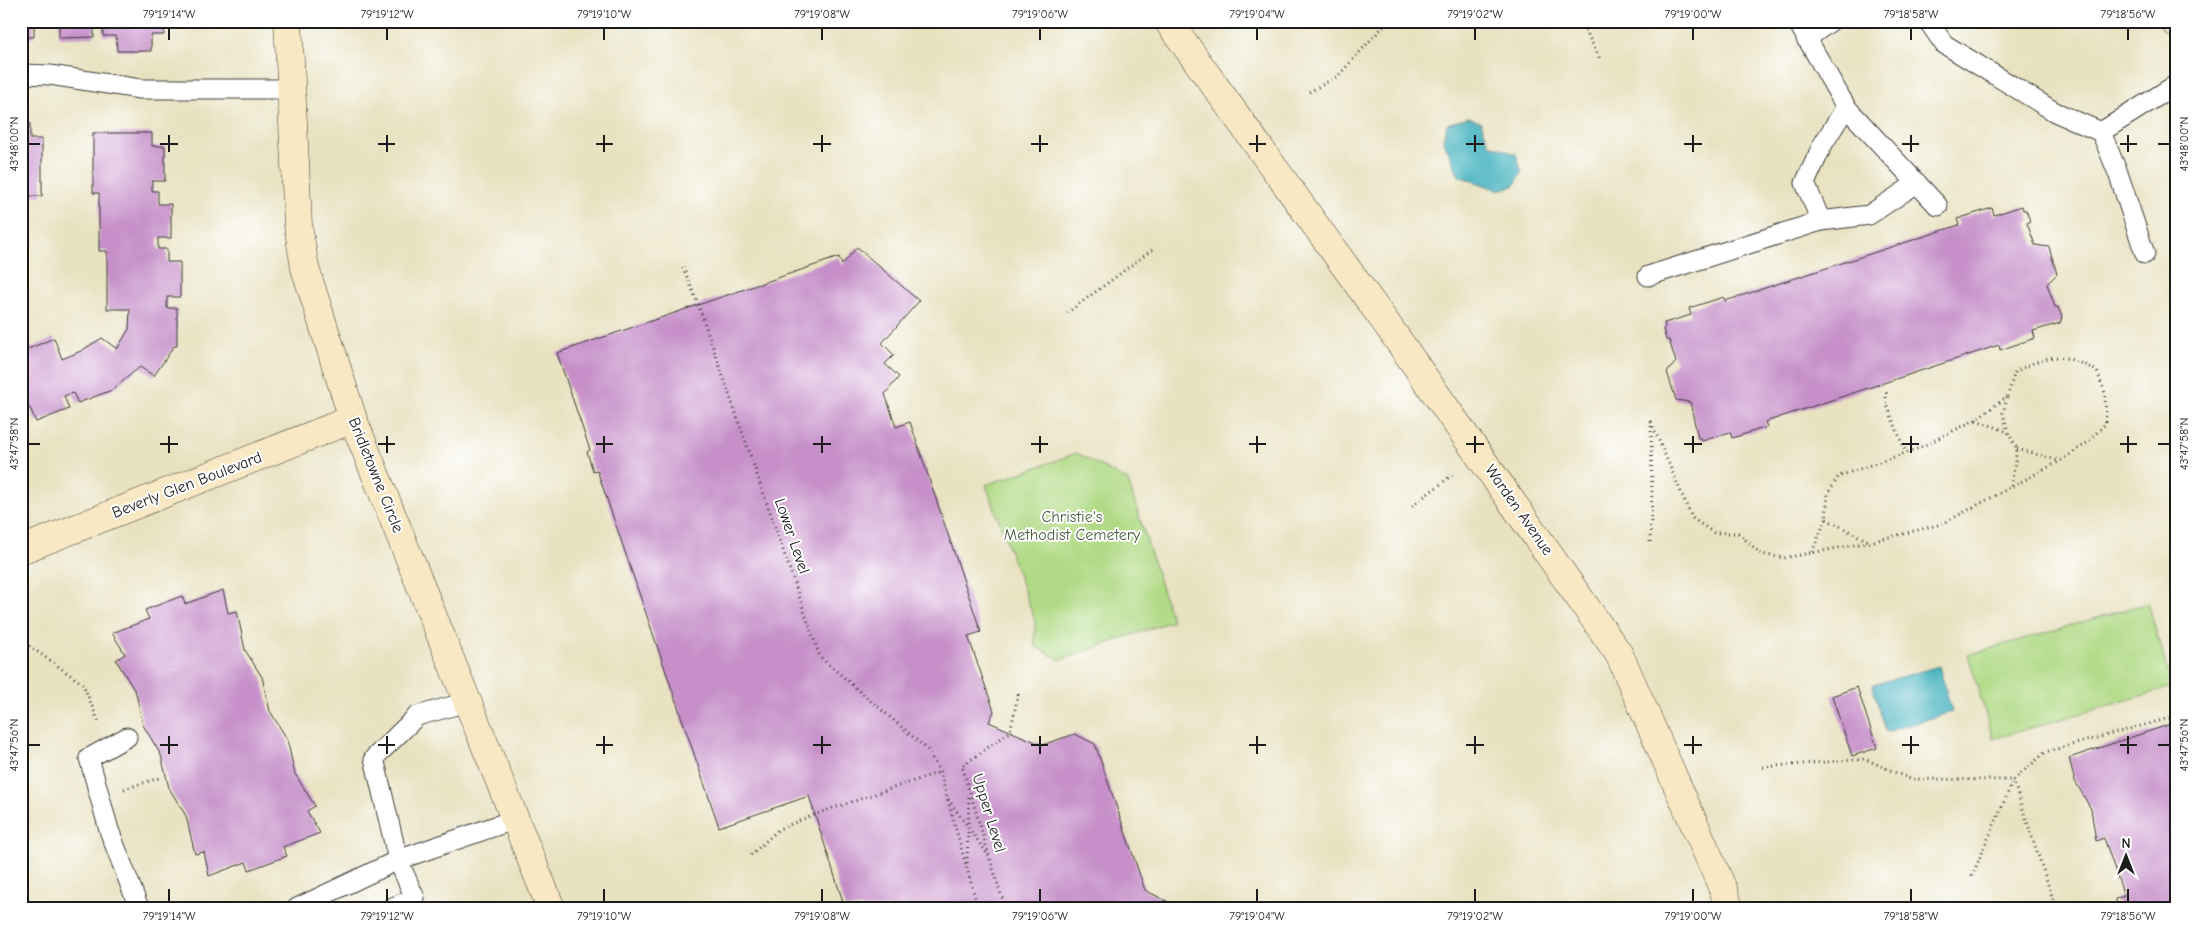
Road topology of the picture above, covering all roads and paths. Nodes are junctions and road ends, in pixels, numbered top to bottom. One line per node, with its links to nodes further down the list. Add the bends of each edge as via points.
1 (288, 21): 14 (street, Bridletowne Circle)
2 (1168, 21): 33 (street, Warden Avenue)
3 (1388, 21): 15 (path, via 1338,76)
4 (1581, 21): 11 (path)
5 (1797, 21): 10 (lane)
6 (1831, 21): 10 (lane)
7 (1928, 21): 17 (lane, via 1944,44 2055,112)
8 (2174, 21): 9 (street)
9 (2177, 24)
10 (1806, 39): 16 (lane)
11 (1600, 59)
12 (21, 74): 14 (lane, via 50,75 140,89)
13 (2177, 84): 17 (lane)
14 (290, 89): 28 (street, Bridletowne Circle, via 298,225 305,268)
15 (1309, 92)
16 (1846, 108): 18 (lane); 20 (lane, via 1822,144 1805,183)
17 (2101, 132): 22 (lane)
18 (1916, 183): 19 (lane); 20 (lane, via 1869,215)
19 (1938, 206)
20 (1821, 220): 24 (lane)
21 (1152, 250): 25 (path)
22 (2145, 254)
23 (683, 266): 49 (path, Lower Level, via 820,657 927,749)
24 (1648, 276)
25 (1066, 313)
26 (1886, 392): 32 (path, via 1886,403)
27 (2007, 397): 29 (path); 30 (path, via 2003,413); 34 (path, via 2014,372 2040,358 2071,357 2097,371 2105,393 2106,423 2087,444)
28 (353, 419): 40 (street, Beverly Glen Boulevard); 44 (street, Bridletowne Circle)
29 (1975, 420): 30 (path); 32 (path)
30 (2008, 432): 31 (path)
31 (2017, 449): 34 (path); 35 (path)
32 (1906, 453): 37 (path, via 1839,476 1828,493)
33 (1480, 455): 36 (path); 67 (street, Warden Avenue, via 1619,654)
34 (2060, 461): 35 (path)
35 (2011, 486): 39 (path, via 1942,524)
36 (1412, 506)
37 (1826, 519): 39 (path); 41 (path)
38 (1650, 542): 41 (path, via 1651,422 1692,518 1714,533 1738,533 1761,554 1784,558)
39 (1870, 542): 41 (path)
40 (21, 550)
41 (1812, 552)
42 (21, 640): 47 (path, via 83,684)
43 (1020, 691): 52 (path, Upper Level, via 1010,732 962,766)
44 (467, 702): 55 (street, Bridletowne Circle); 58 (lane, via 417,716 374,758)
45 (2177, 716): 51 (path, via 2046,752)
46 (127, 737): 47 (lane)
47 (109, 747): 53 (lane, via 89,758)
48 (1763, 767): 51 (path, via 1865,760 1910,780)
49 (940, 772): 54 (path, Lower Level); 56 (path, via 779,829)
50 (159, 778): 53 (path)
51 (2013, 780): 60 (path); 68 (path)
52 (969, 791): 57 (path, Upper Level); 59 (path)
53 (100, 796): 61 (lane, via 109,830)
54 (946, 797): 57 (path); 59 (path, Lower Level)
55 (516, 819): 58 (lane); 64 (street, Bridletowne Circle)
56 (751, 855)
57 (990, 858): 66 (path, Upper Level)
58 (398, 860): 62 (lane); 63 (lane, via 415,898)
59 (967, 867): 65 (path, Lower Level)
60 (1972, 876)
61 (140, 908)
62 (297, 908)
63 (391, 908)
64 (551, 908)
65 (978, 908)
66 (1005, 908)
67 (1729, 908)
68 (2056, 908)

